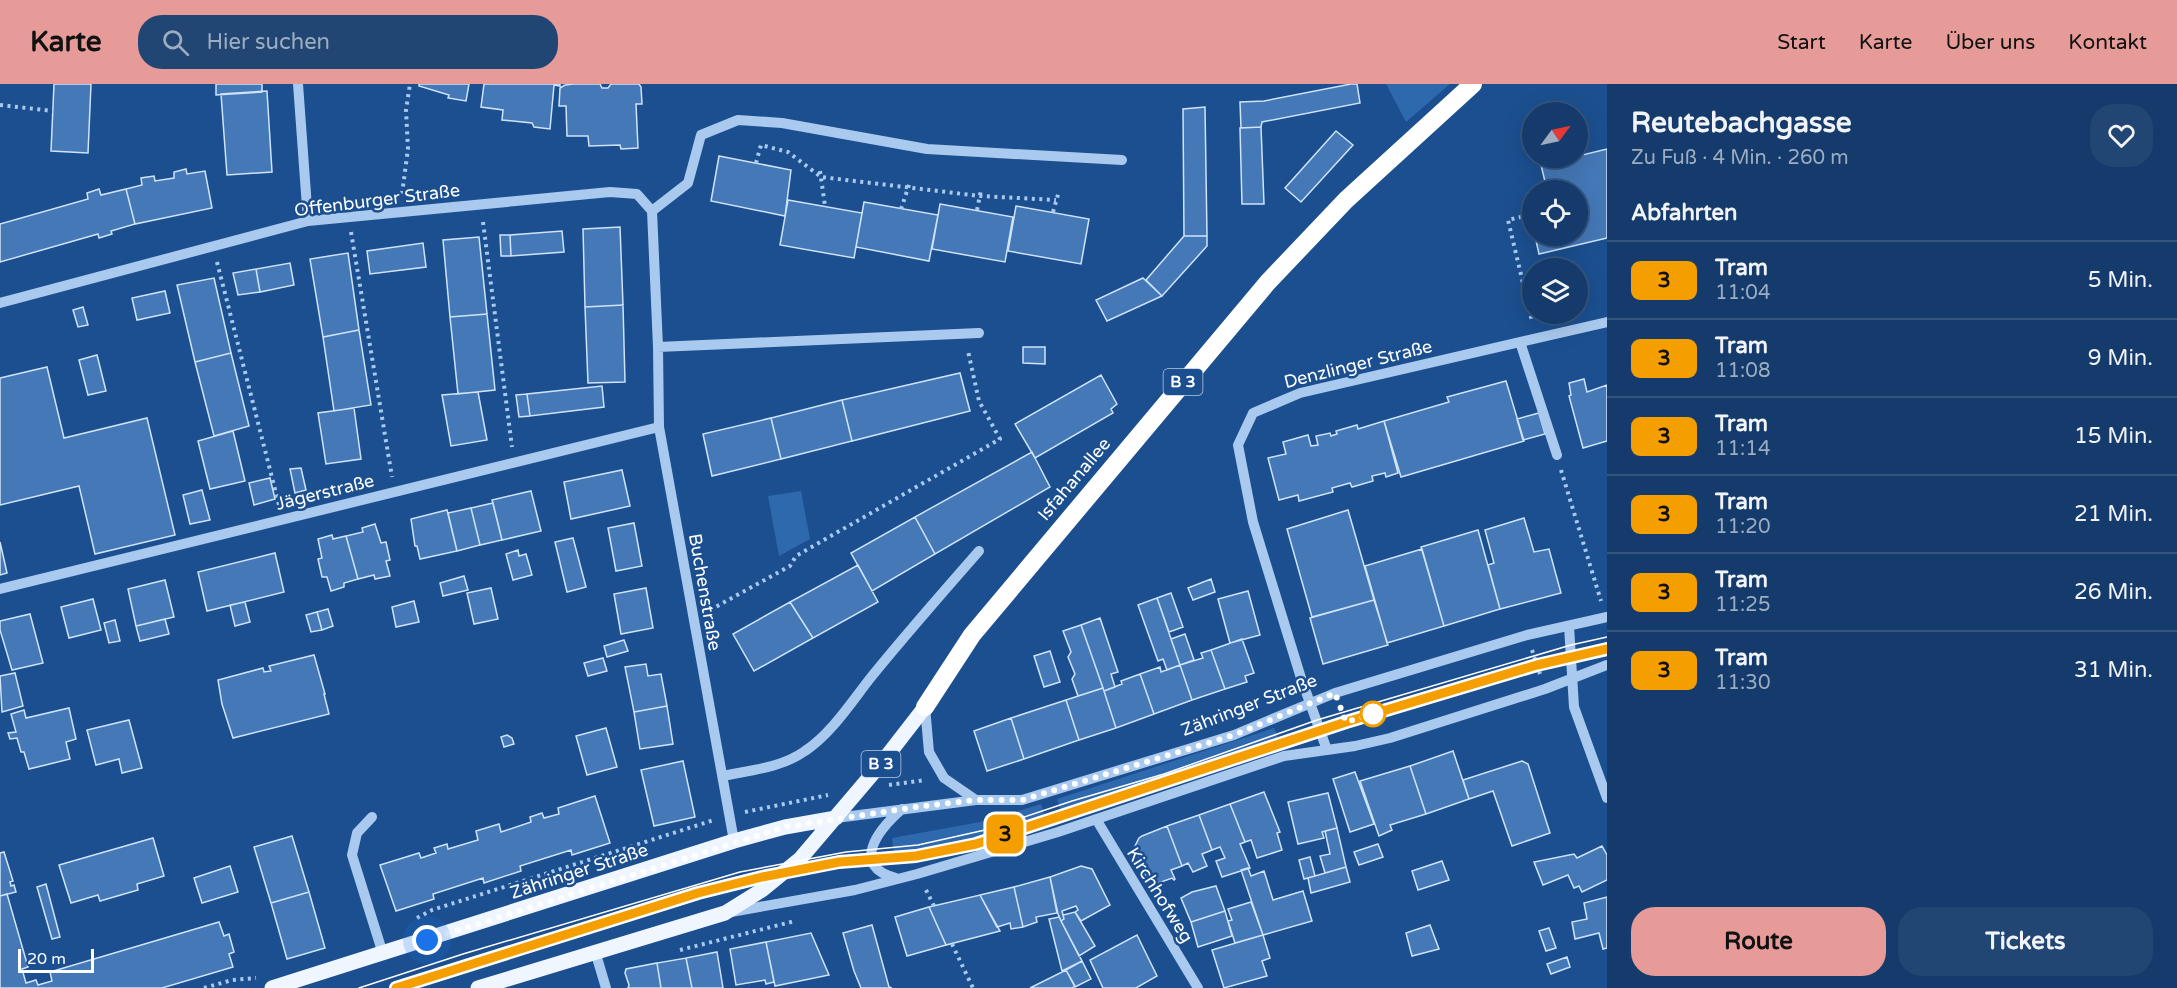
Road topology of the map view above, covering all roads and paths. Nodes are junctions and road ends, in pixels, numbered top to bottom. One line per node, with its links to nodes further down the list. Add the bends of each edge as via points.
1 (298, 84): 24 (street)
2 (410, 84): 20 (path)
3 (1473, 84): 49 (highway, Isfahanallee / B 3, via 1346,200 1268,282 972,635)
4 (0, 105): 5 (path)
5 (53, 111)
6 (1122, 160): 19 (street, via 927,149 782,123 738,120 701,135 688,183)
7 (756, 163): 9 (path, via 761,145 788,152)
8 (820, 171): 9 (path)
9 (821, 177): 10 (path); 16 (path)
10 (909, 184): 13 (path); 17 (path)
11 (981, 190): 13 (path)
12 (1059, 191): 14 (path)
13 (980, 196): 14 (path); 18 (path)
14 (1056, 200): 21 (path)
15 (481, 204): 19 (street, Offenburger Straße, via 610,192 637,194); 20 (street, Offenburger Straße); 35 (path)
16 (825, 206)
17 (901, 209)
18 (977, 210)
19 (652, 211): 32 (street, Buchenstraße)
20 (400, 212): 22 (street, Offenburger Straße)
21 (1053, 212)
22 (349, 217): 24 (street, Offenburger Straße); 36 (path)
23 (1522, 217): 30 (path, via 1508,220)
24 (308, 221): 25 (street, Offenburger Straße)
25 (213, 247): 26 (street, Offenburger Straße); 37 (path)
26 (0, 303)
27 (1607, 322): 30 (street, Denzlinger Straße)
28 (979, 333): 29 (street)
29 (965, 334): 32 (street); 41 (path, via 979,401 1000,439)
30 (1536, 338): 31 (street, Denzlinger Straße)
31 (1520, 342): 34 (street); 48 (street, Denzlinger Straße, via 1300,393 1253,413 1238,445 1253,522)
32 (658, 347): 33 (street, Buchenstraße)
33 (659, 427): 35 (street, Jägerstraße); 41 (street, Buchenstraße)
34 (1557, 455): 40 (path)
35 (514, 463): 36 (street, Jägerstraße)
36 (394, 492): 37 (street, Jägerstraße)
37 (283, 520): 39 (street, Jägerstraße)
38 (980, 551): 52 (street, via 806,751 774,766)
39 (0, 589)
40 (1606, 617): 42 (street, Zähringer Straße)
41 (693, 620): 52 (street, Buchenstraße)
42 (1569, 626): 43 (street, Zähringer Straße); 45 (street)
43 (1527, 635): 46 (path); 47 (street, Zähringer Straße)
44 (1607, 665): 45 (street)
45 (1573, 679): 46 (street); 53 (street, via 1574,707)
46 (1545, 689): 50 (street)
47 (1335, 693): 48 (street, Zähringer Straße); 50 (path)
48 (1311, 703): 51 (street, Denzlinger Straße); 54 (street, Zähringer Straße, via 1234,735 1038,796)
49 (925, 707): 54 (street, via 929,752 944,778); 57 (main road, Isfahanallee / B 3)
50 (1355, 746): 51 (street)
51 (1327, 750): 58 (street, via 1284,756)
52 (723, 776): 59 (street, Buchenstraße)
53 (1607, 798)
54 (976, 800): 55 (street, Zähringer Straße)
55 (902, 809): 57 (street, Zähringer Straße); 60 (street, via 875,837 871,850 878,870)
56 (372, 817): 64 (street, via 357,833 352,855)
57 (836, 818): 59 (main road, Zähringer Straße); 61 (main road, Isfahanallee / B 3, via 786,871)
58 (1096, 819): 60 (street); 69 (street, Kirchhofweg)
59 (734, 841): 64 (main road, Zähringer Straße)
60 (897, 878): 61 (street, via 855,890)
61 (724, 913): 63 (main road, B 3)
62 (952, 944): 68 (path)
63 (595, 951): 66 (main road, B 3); 67 (street)
64 (383, 954): 65 (main road, Zähringer Straße)
65 (272, 988)
66 (478, 988)
67 (606, 988)
68 (973, 988)
69 (1198, 988)

